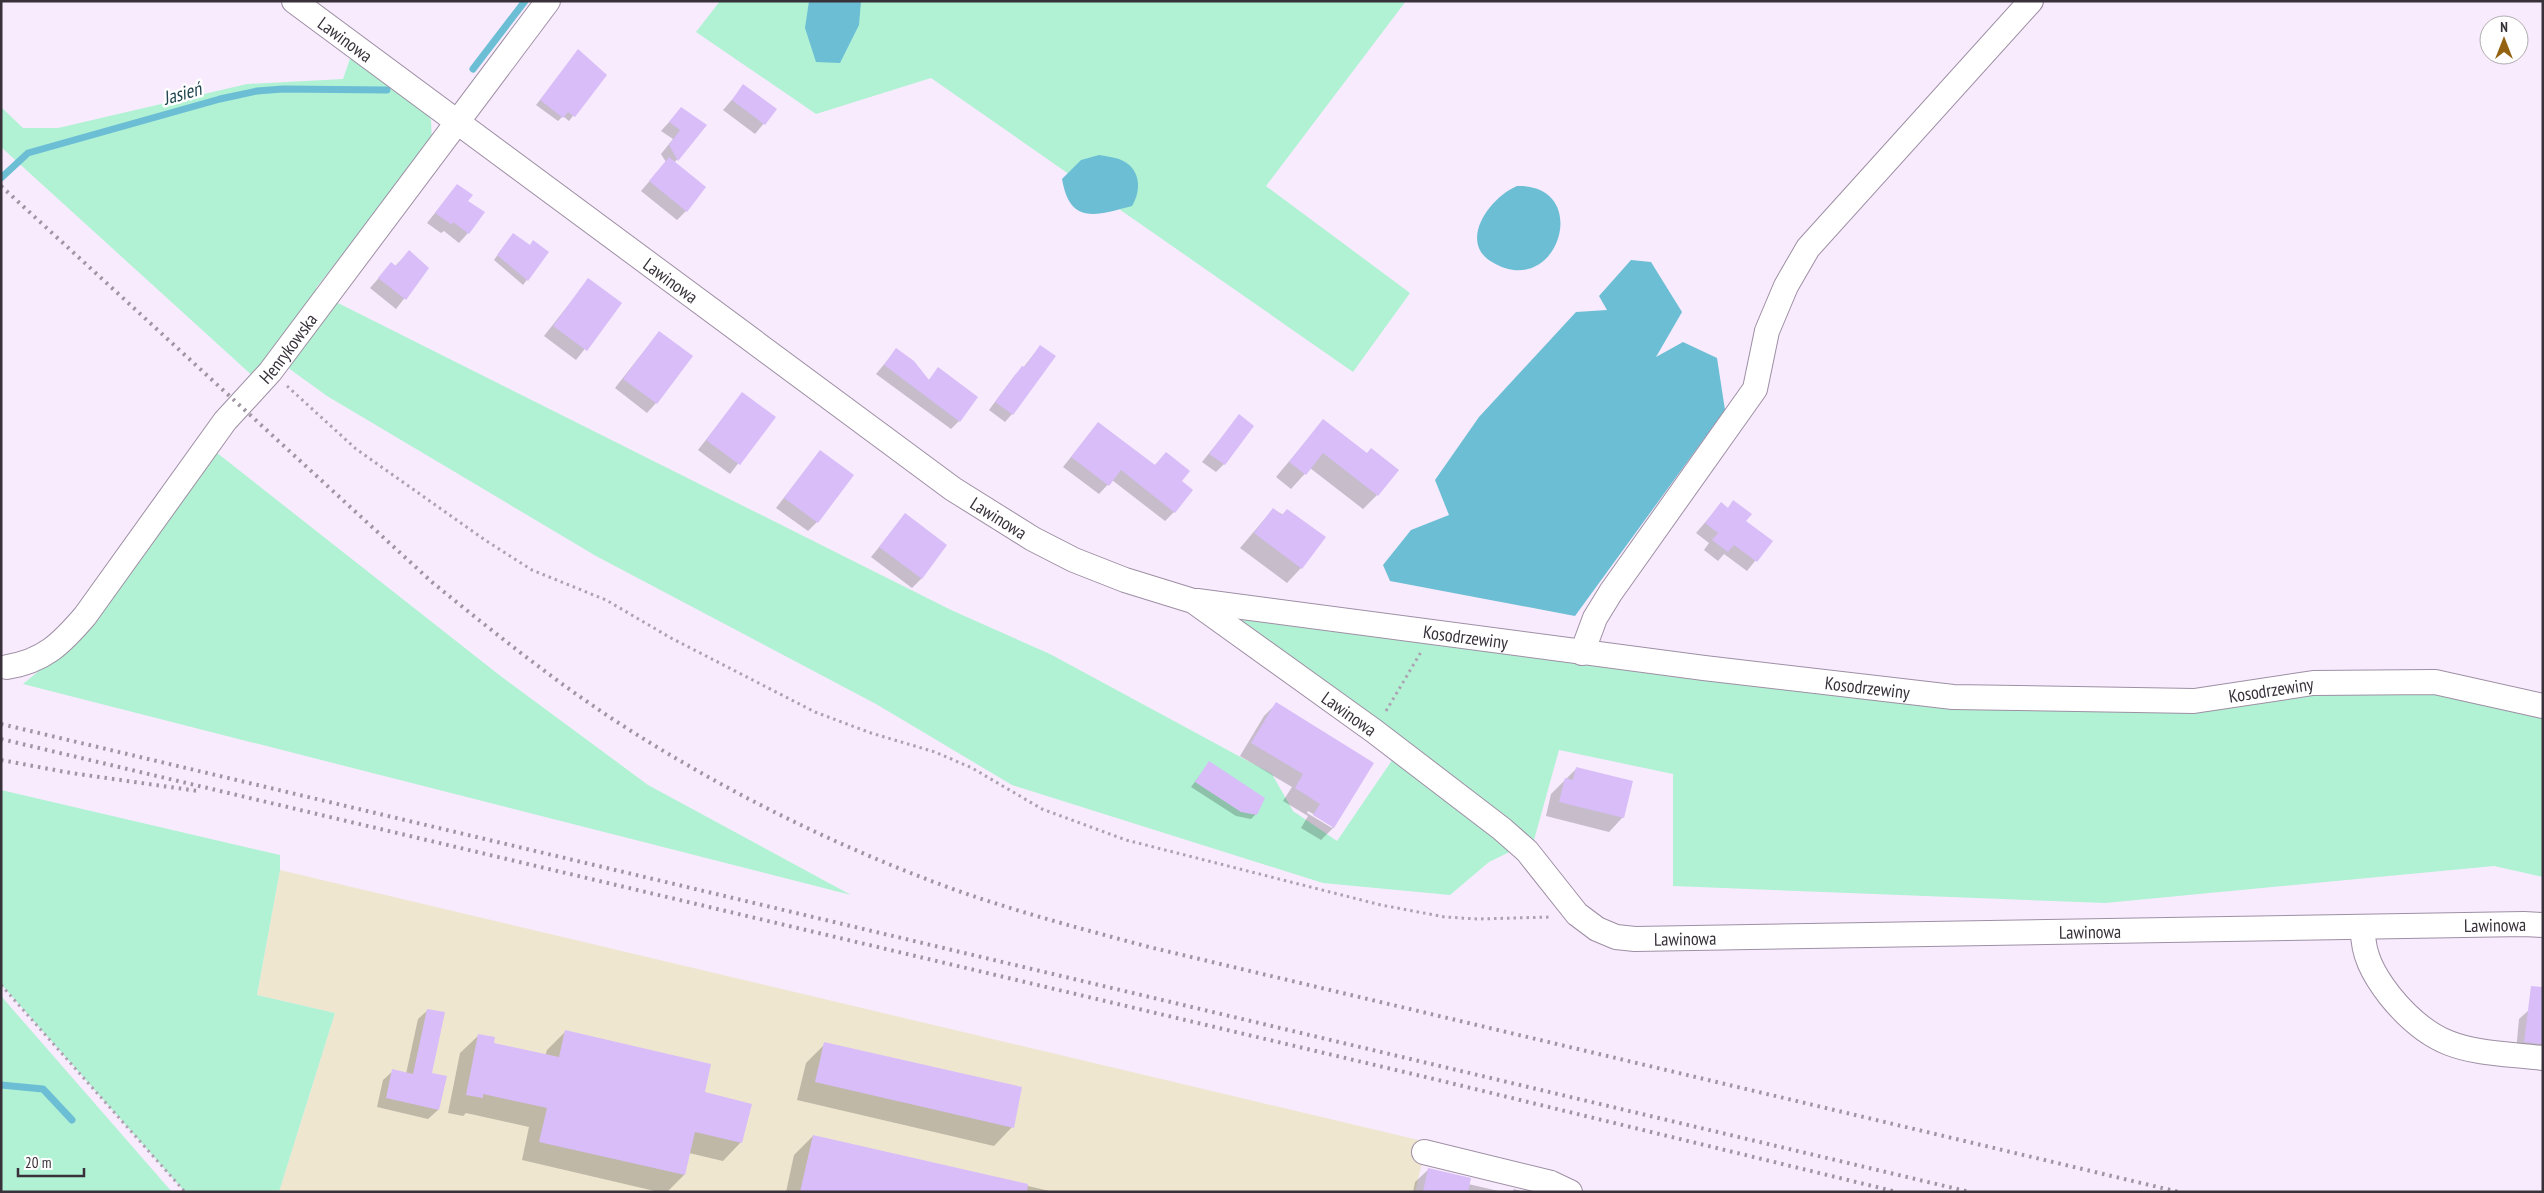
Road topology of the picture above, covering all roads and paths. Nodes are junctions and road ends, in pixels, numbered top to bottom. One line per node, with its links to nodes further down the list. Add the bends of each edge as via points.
1 (294, 1): 4 (street, Lawinowa)
2 (548, 1): 4 (street, Henrykowska)
3 (2031, 1): 8 (street, via 1808,248 1786,286 1767,331 1755,388 1611,592 1595,618)
4 (458, 123): 5 (street, Henrykowska); 6 (street, Lawinowa, via 953,489 1074,560)
5 (270, 372): 9 (street, Henrykowska, via 224,421 73,630 46,655 27,664); 12 (path, via 356,448 532,570 606,600 671,638 815,712 870,733 935,752 972,768 1042,809 1126,840 1381,905 1478,919 1540,919)
6 (1193, 601): 7 (street, Kosodrzewiny); 11 (street, Lawinowa)
7 (1432, 633): 8 (street, Kosodrzewiny); 11 (path)
8 (1582, 652): 10 (street, Kosodrzewiny, via 1953,697 2194,701 2314,683 2435,682)
9 (7, 667)
10 (2543, 706)
11 (1374, 731): 12 (street, Lawinowa, via 1527,851)
12 (1576, 914): 13 (street, Lawinowa, via 1597,930 1635,939)
13 (2363, 926): 14 (street, Lawinowa); 16 (street, via 2362,944 2381,985 2408,1017 2426,1032 2464,1048)
14 (2543, 926)
15 (1, 985): 18 (path)
16 (2543, 1058)
17 (1424, 1152): 19 (street, via 1551,1183)
18 (185, 1192)
19 (1570, 1192)

